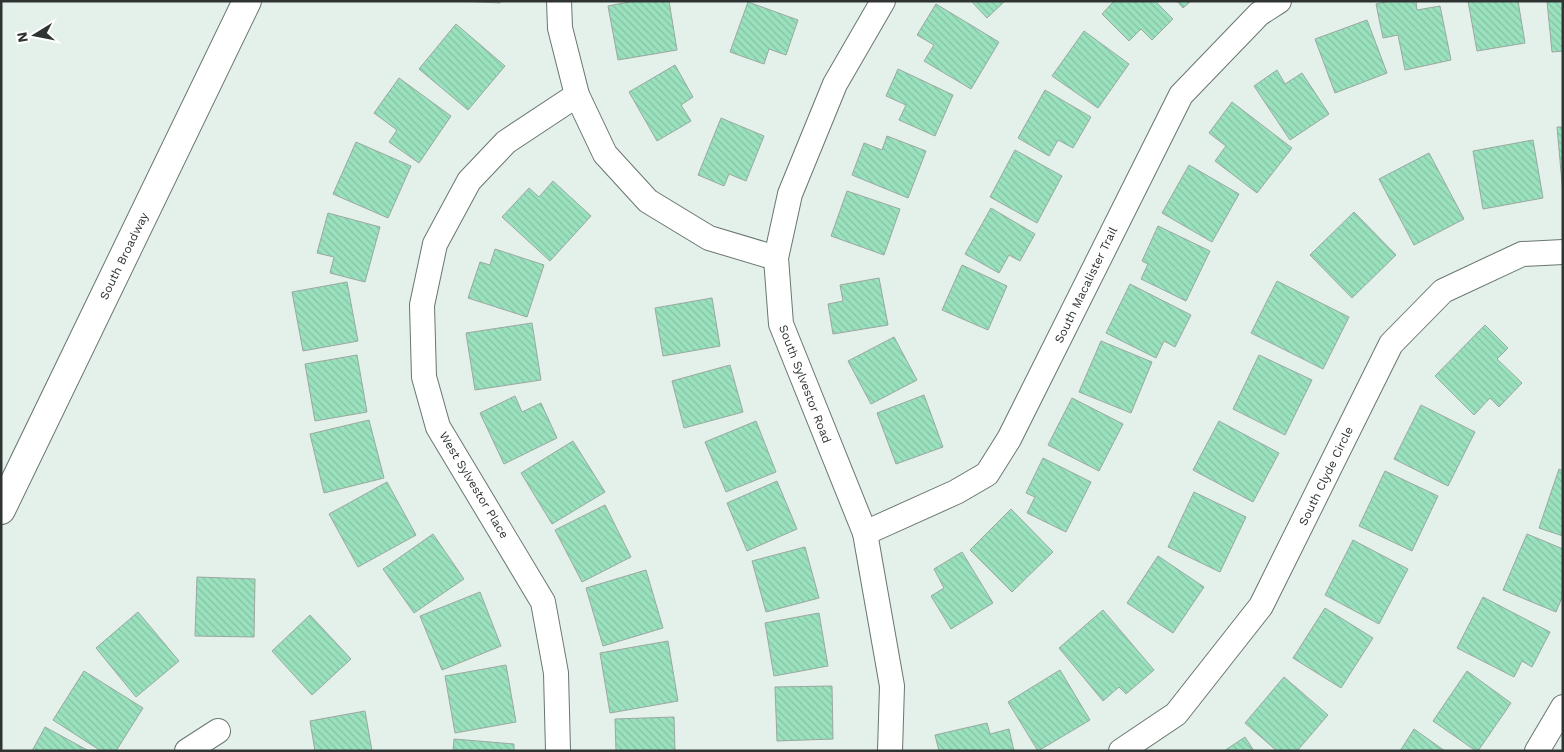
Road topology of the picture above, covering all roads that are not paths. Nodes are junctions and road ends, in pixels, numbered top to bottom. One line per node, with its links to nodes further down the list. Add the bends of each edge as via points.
1 (247, 1): 8 (main road, South Broadway)
2 (559, 1): 5 (street, via 560,28)
3 (883, 1): 7 (street, South Sylvestor Road, via 835,84 790,194)
4 (1279, 1): 9 (street, South Macalister Trail, via 1259,14 1181,95 1009,439 987,474 956,492)
5 (577, 95): 7 (street, via 605,154 648,201 709,238); 13 (street, West Sylvestor Place, via 506,142 469,181 436,244 422,305 424,377 438,426 543,602 556,674)
6 (1563, 252): 15 (street, South Clyde Circle, via 1522,254 1443,291 1390,344 1261,606 1176,714)
7 (776, 258): 9 (street, South Sylvestor Road, via 781,324)
8 (1, 510)
9 (865, 532): 14 (street, South Sylvestor Road, via 892,686)
10 (1563, 707): 16 (street)
11 (218, 731): 12 (street)
12 (187, 751)
13 (558, 751)
14 (890, 751)
15 (1121, 751)
16 (1537, 751)

